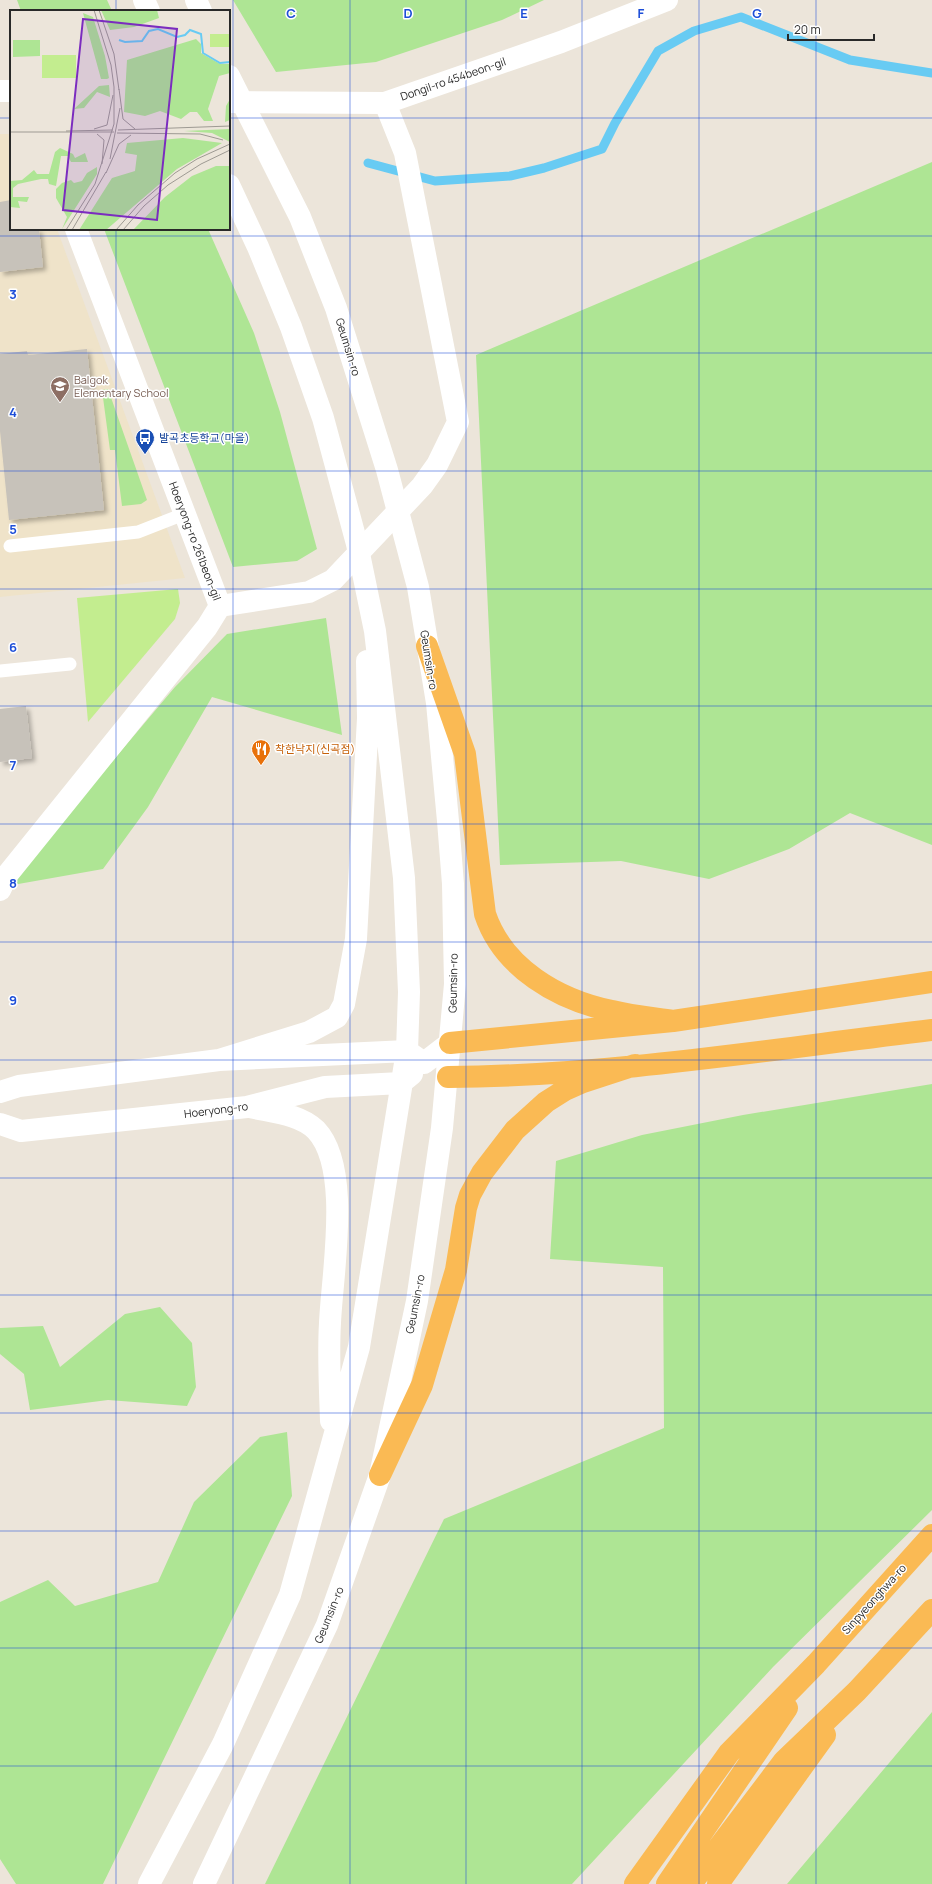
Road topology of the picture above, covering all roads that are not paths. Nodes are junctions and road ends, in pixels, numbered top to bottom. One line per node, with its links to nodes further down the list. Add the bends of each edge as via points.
1 (144, 0): 4 (street)
2 (196, 0): 5 (street)
3 (667, 0): 8 (street, Dongil-ro 454beon-gil, via 561,42)
4 (149, 10)
5 (201, 10)
6 (230, 78): 15 (street, Geumsin-ro, via 300,217 336,308 401,522 418,587)
7 (230, 102): 8 (street, Dongil-ro 454beon-gil)
8 (385, 103): 14 (street, via 405,153 458,422 437,465 422,486 333,580 309,592)
9 (230, 187): 12 (street, via 291,327 323,418)
10 (76, 230): 11 (street, Hoeryong-ro 261beon-gil)
11 (184, 514): 13 (lane, via 138,532); 14 (street, Hoeryong-ro 261beon-gil)
12 (357, 544): 23 (street, via 375,631 404,878 409,992); 24 (street, via 366,632 368,718 356,939 344,1004 337,1017 316,1028)
13 (10, 546)
14 (220, 606): 18 (street, Hoeryong-ro 261beon-gil, via 207,627 7,875)
15 (427, 646): 20 (highway, via 465,754 485,914 500,946 523,970 564,995 612,1011); 22 (street, Geumsin-ro, via 436,703 453,884 455,984)
16 (70, 664): 17 (lane)
17 (0, 671)
18 (0, 890)
19 (932, 982): 20 (highway)
20 (673, 1021): 22 (highway)
21 (932, 1030): 26 (highway)
22 (450, 1043): 25 (street); 27 (street, Geumsin-ro)
23 (407, 1051): 24 (street); 25 (street); 28 (street)
24 (219, 1060): 29 (street, via 19,1086)
25 (424, 1063): 27 (street); 28 (street)
26 (635, 1065): 27 (highway, via 503,1076); 33 (highway, via 582,1082 546,1102 515,1130 482,1173 466,1208 456,1270 422,1385)
27 (448, 1077): 33 (street, Geumsin-ro, via 417,1301)
28 (401, 1083): 30 (street, Hoeryong-ro, via 325,1087); 32 (street, via 359,1347)
29 (0, 1092)
30 (247, 1107): 31 (street, Hoeryong-ro, via 21,1131); 32 (street, via 296,1118 312,1126 327,1148 335,1174 336,1250 329,1324)
31 (0, 1124)
32 (331, 1447): 38 (street, via 290,1595 223,1744)
33 (380, 1475): 39 (street, Geumsin-ro, via 327,1625)
34 (932, 1535): 36 (highway, Sinpyeonghwa-ro)
35 (932, 1610): 37 (highway)
36 (816, 1664): 40 (highway, via 729,1753); 41 (highway)
37 (857, 1691): 42 (highway, via 784,1761); 43 (highway)
38 (149, 1884)
39 (204, 1884)
40 (635, 1884)
41 (667, 1884)
42 (691, 1884)
43 (718, 1884)

